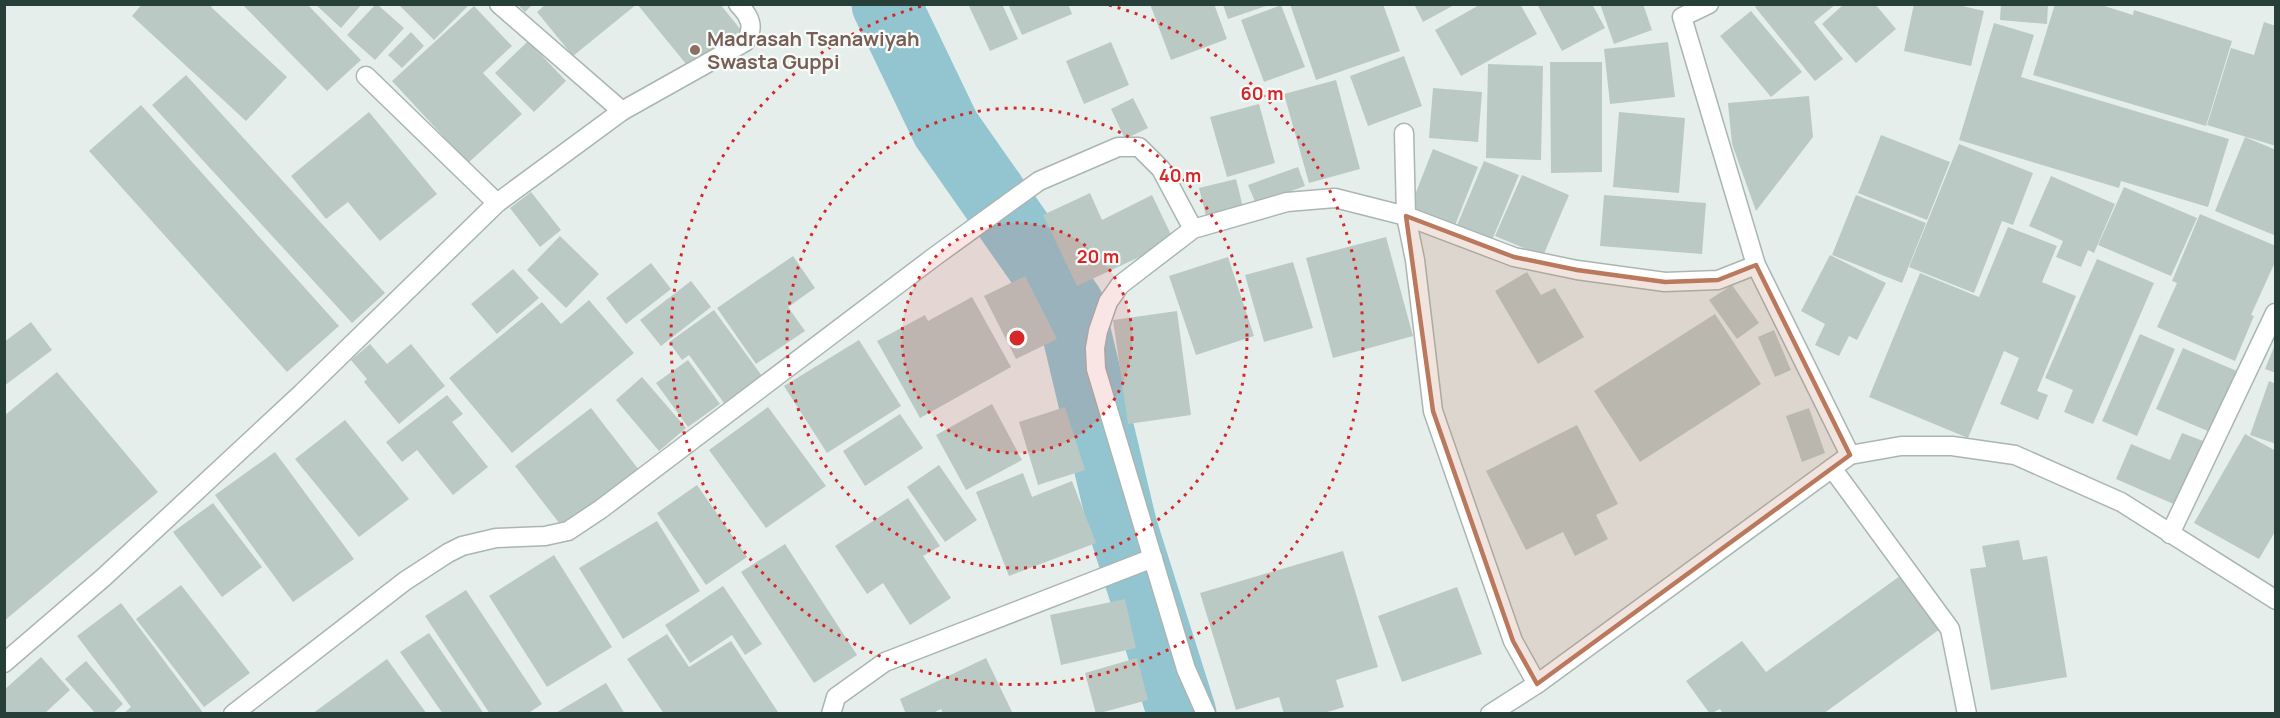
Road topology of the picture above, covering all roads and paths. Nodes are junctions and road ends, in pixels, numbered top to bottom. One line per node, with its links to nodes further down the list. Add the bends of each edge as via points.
1 (498, 4): 6 (street)
2 (738, 4): 6 (street, via 751,25 745,42)
3 (1709, 4): 4 (street)
4 (1680, 11): 11 (street)
5 (366, 76): 8 (street)
6 (622, 111): 8 (street)
7 (1404, 133): 9 (street)
8 (497, 203): 18 (street, via 302,393 104,577)
9 (1406, 216): 10 (street, via 1335,198 1287,202); 11 (street, via 1514,257 1577,270 1665,282 1718,280); 19 (street, via 1433,411 1513,641)
10 (1193, 229): 16 (street, via 1120,285 1108,302 1095,348 1096,369); 20 (street, via 1161,169 1139,147 1118,147 1039,181 568,531 496,538 448,553 405,581)
11 (1756, 265): 13 (street)
12 (2275, 312): 15 (street)
13 (1850, 454): 14 (street); 15 (street, via 1901,446 1952,446 2014,454 2121,502)
14 (1832, 468): 19 (street); 24 (street, via 1950,629)
15 (2170, 534): 17 (street)
16 (1149, 559): 21 (street, via 885,662 836,697); 22 (street, via 1186,669)
17 (2276, 600)
18 (4, 663)
19 (1537, 684): 23 (street)
20 (233, 714)
21 (831, 714)
22 (1206, 714)
23 (1490, 714)
24 (1967, 714)

